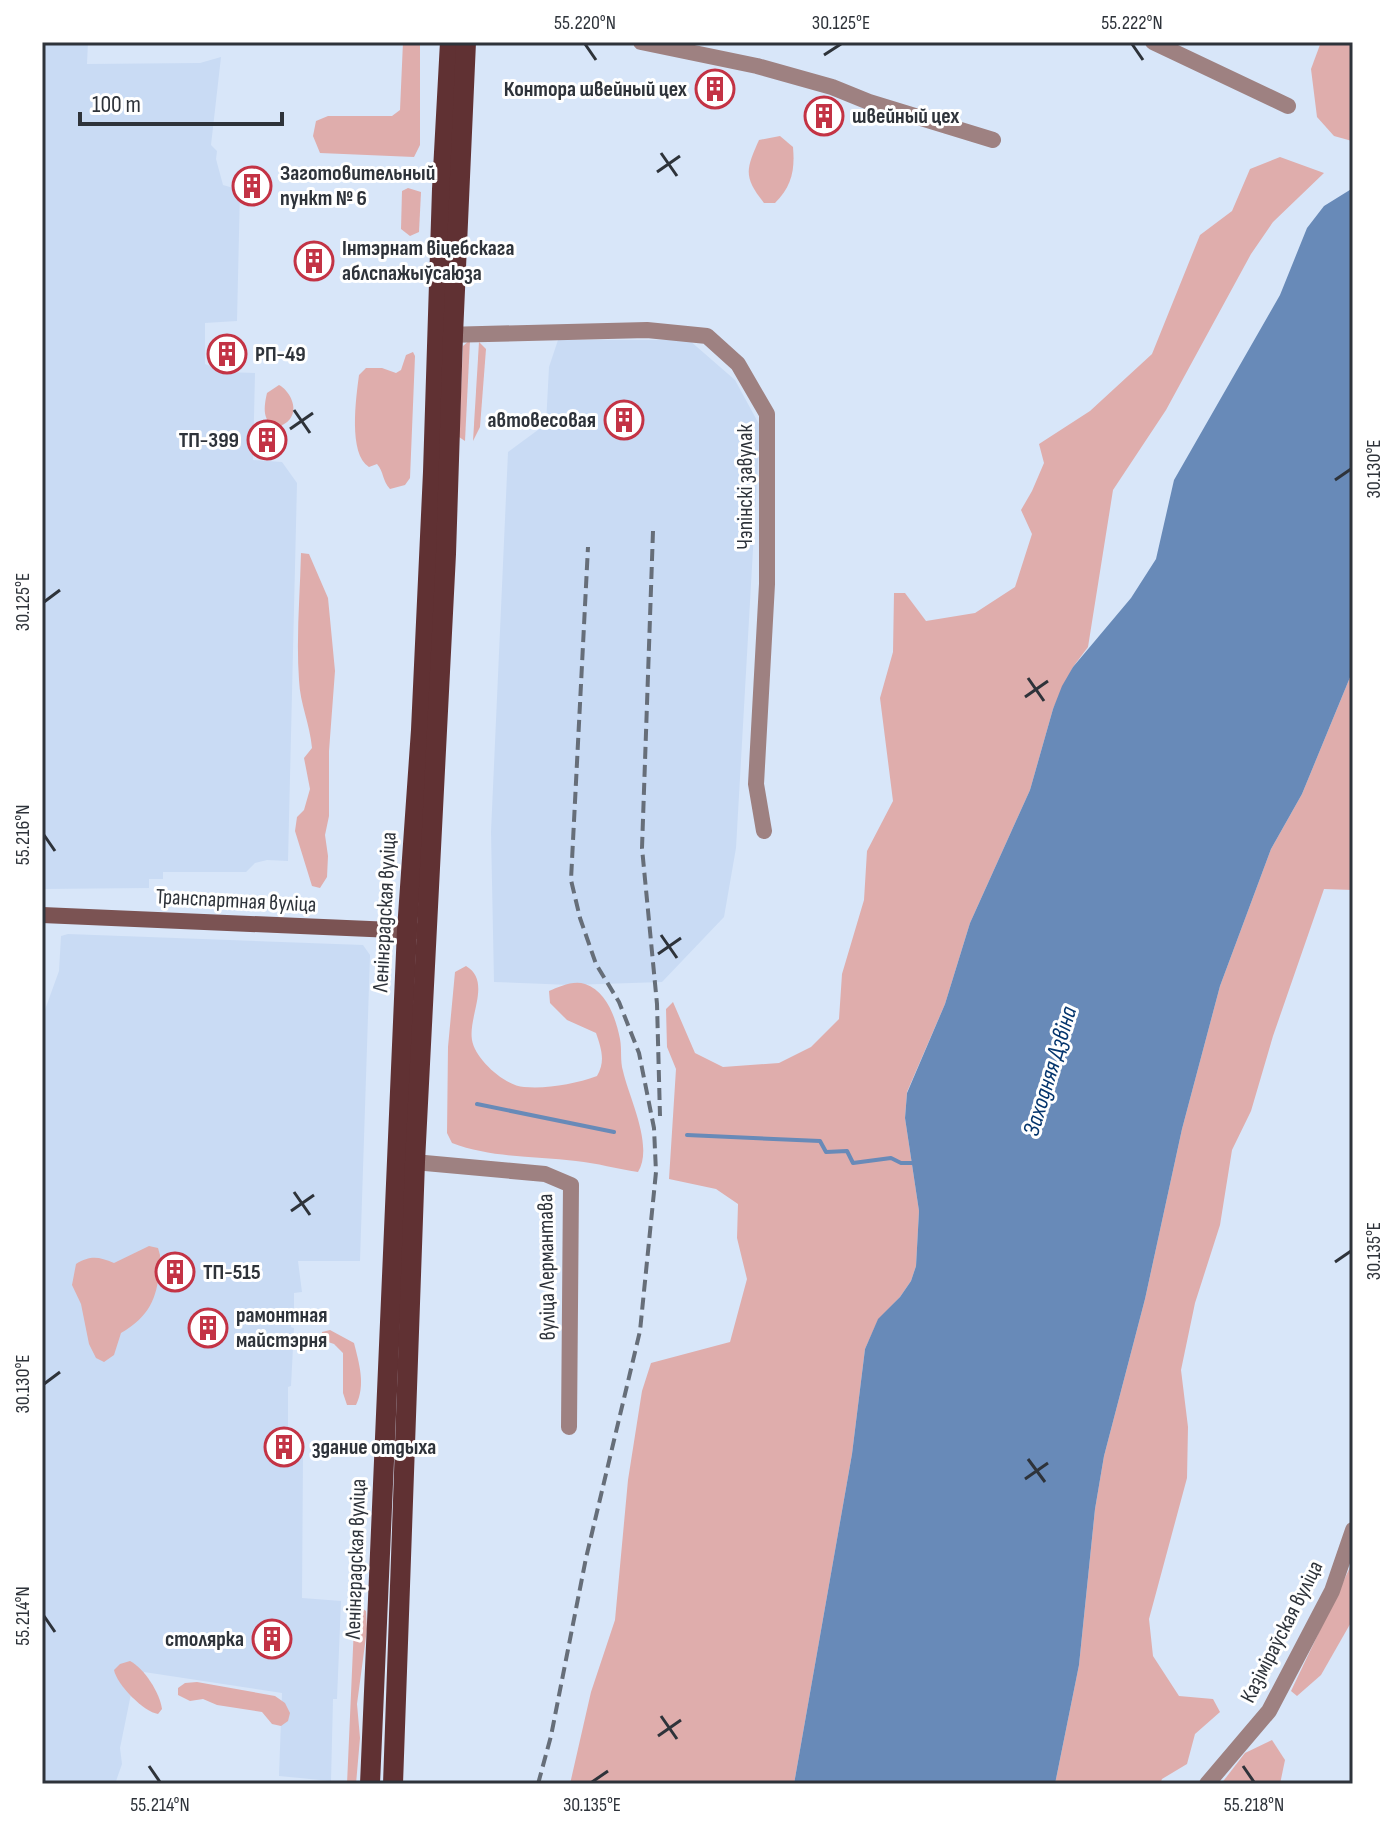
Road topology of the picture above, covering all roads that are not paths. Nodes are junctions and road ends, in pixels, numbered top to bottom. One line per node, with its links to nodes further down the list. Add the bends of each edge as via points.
1 (450, 42): 7 (main road, Ленінградская вуліца)
2 (466, 42): 7 (main road, Ленінградская вуліца)
3 (641, 42): 6 (street, via 757,66)
4 (1153, 42): 5 (street)
5 (1288, 106)
6 (993, 140)
7 (445, 335): 8 (street, Чэпінскі завулак, via 647,330 707,336 738,364 767,414 767,584 756,784); 10 (main road, Ленінградская вуліца, via 421,730)
8 (764, 831)
9 (42, 915): 10 (main road, Транспартная вуліца)
10 (417, 931): 11 (main road, Ленінградская вуліца)
11 (406, 1161): 12 (street, вуліца Лермантава, via 545,1174 571,1185); 13 (main road, Ленінградская вуліца)
12 (569, 1427)
13 (395, 1437): 15 (main road, Ленінградская вуліца); 16 (main road, Ленінградская вуліца)
14 (1353, 1530): 17 (street, Казіміраўская вуліца, via 1332,1591 1269,1711)
15 (370, 1784)
16 (393, 1784)
17 (1207, 1784)

